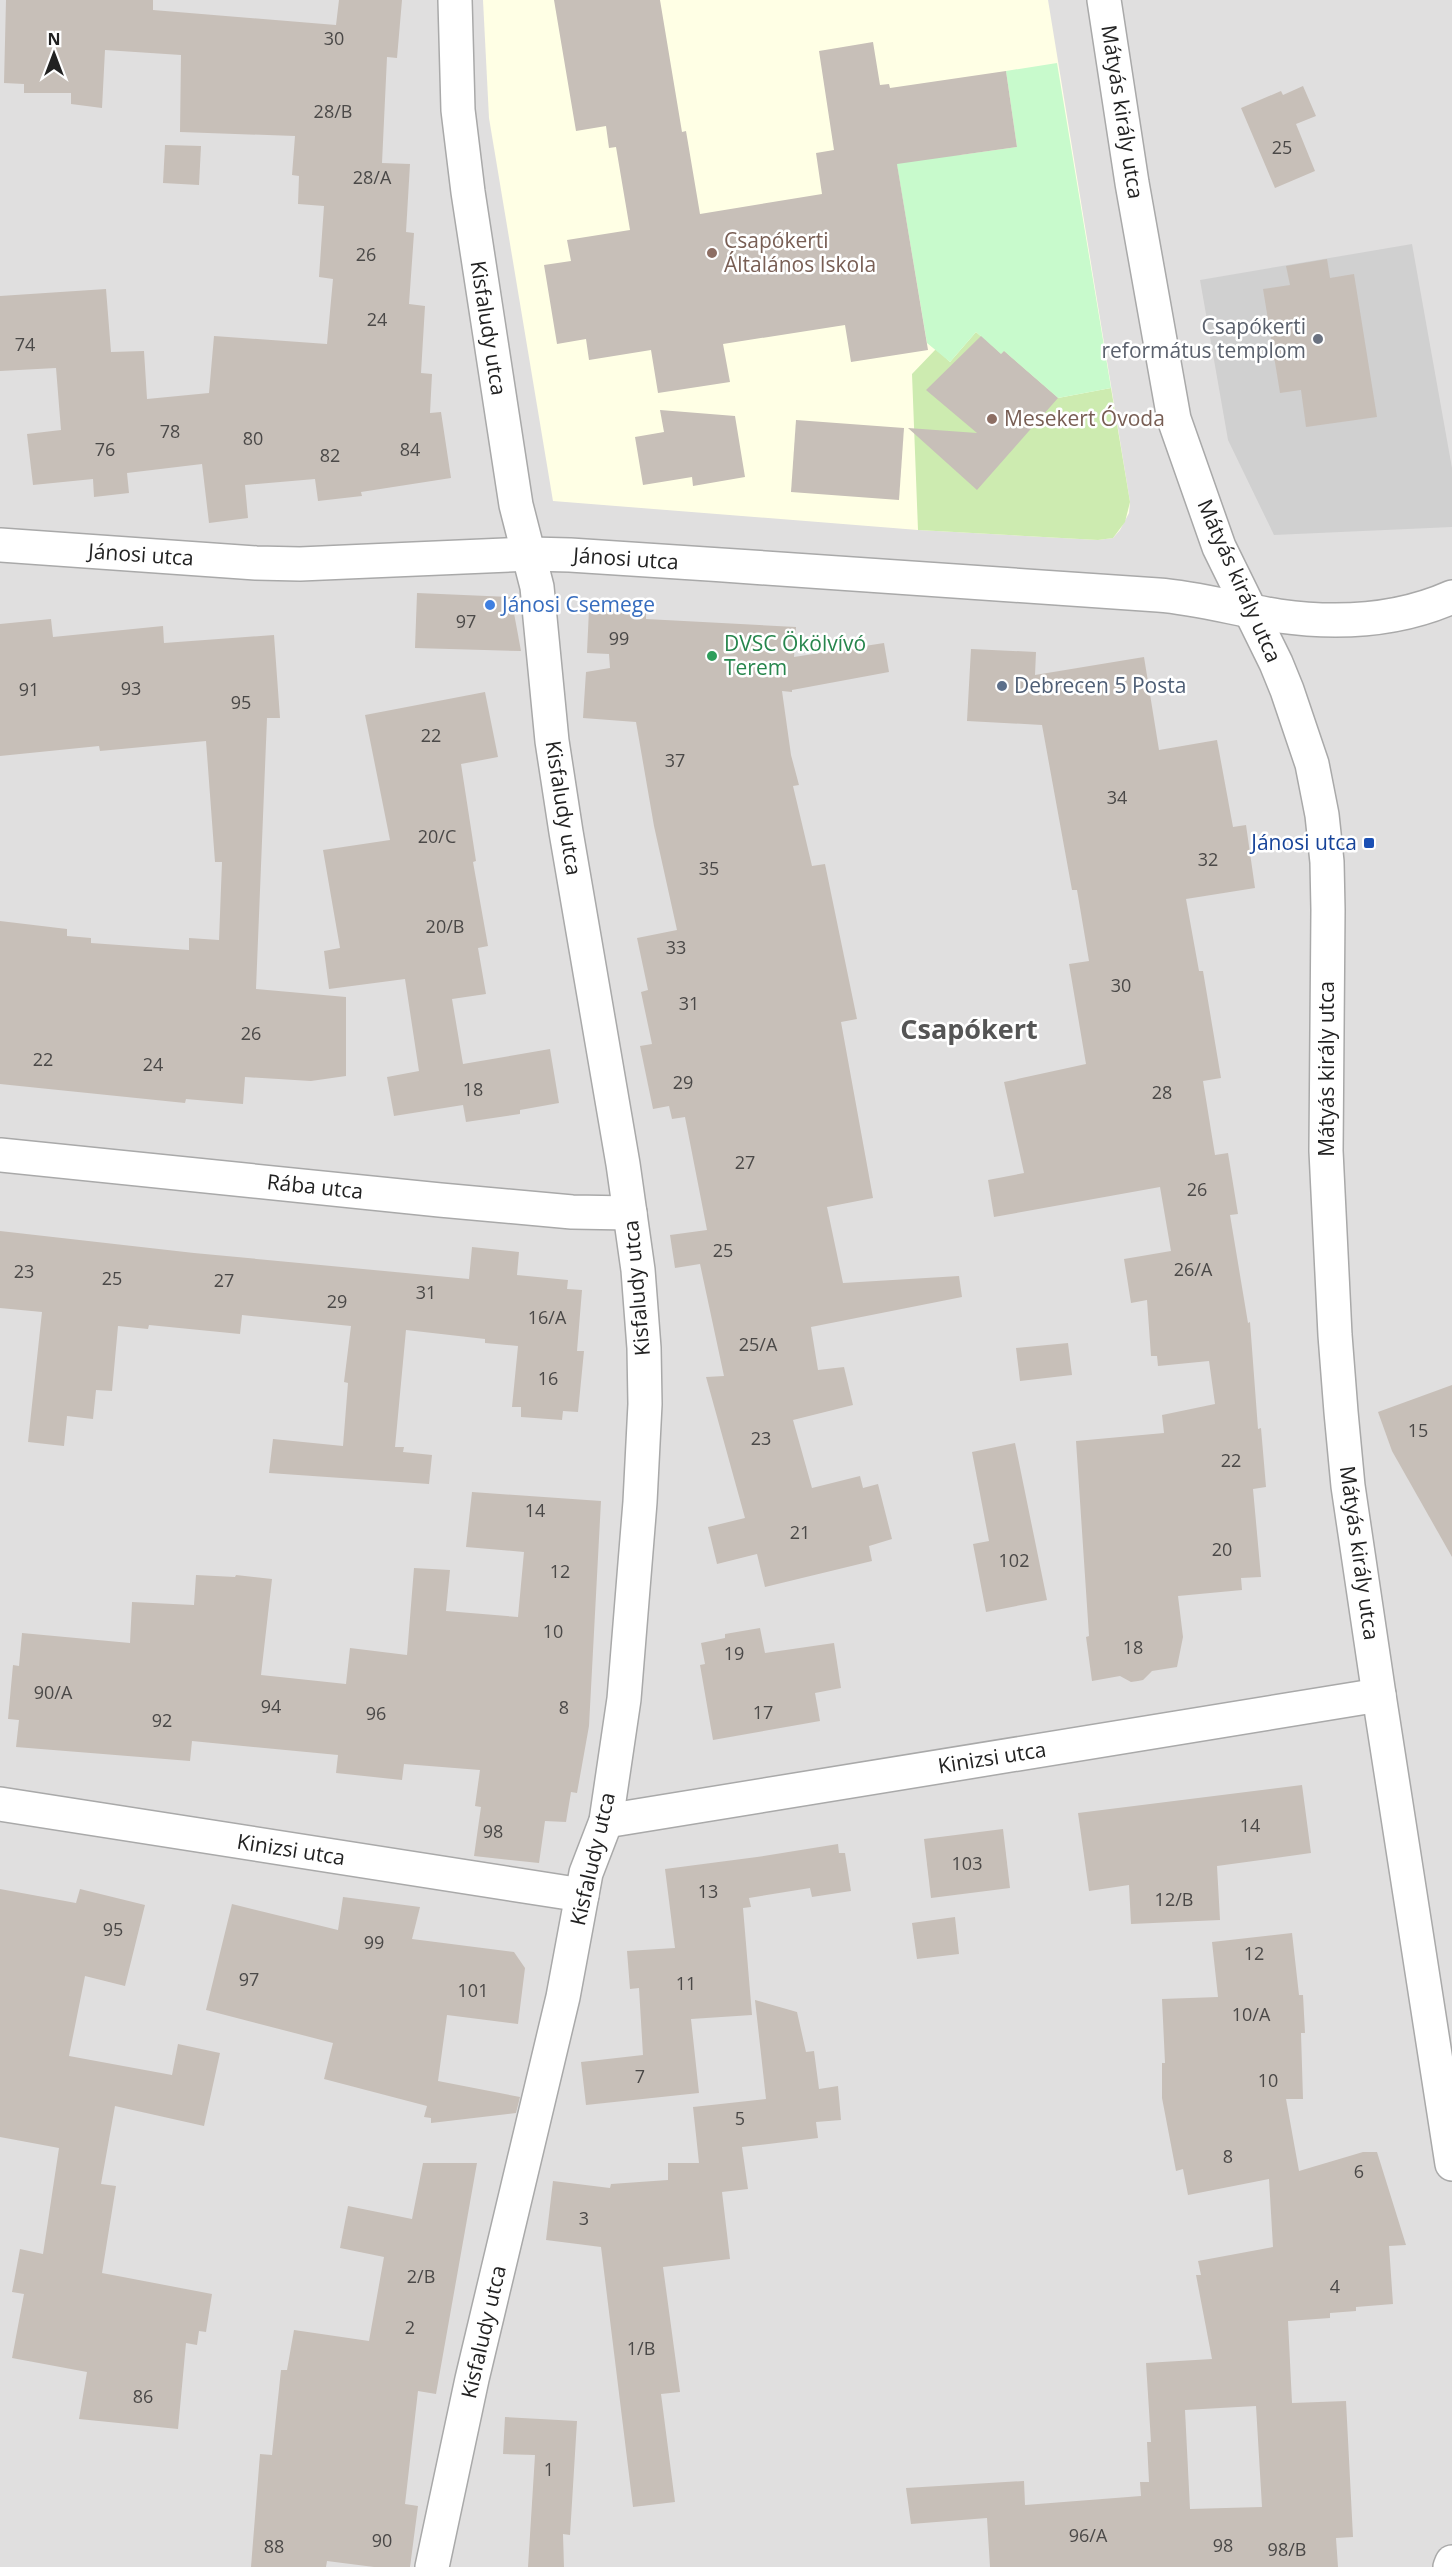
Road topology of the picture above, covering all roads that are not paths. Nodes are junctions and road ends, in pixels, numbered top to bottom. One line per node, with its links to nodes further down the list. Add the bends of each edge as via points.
1 (455, 0): 4 (street, Kisfaludy utca, via 458,110 468,192 516,505)
2 (1104, 0): 6 (street, Mátyás király utca, via 1174,419 1219,547)
3 (0, 545): 4 (street, Jánosi utca, via 267,564)
4 (530, 554): 6 (street, Jánosi utca, via 1161,595); 8 (street, Kisfaludy utca, via 552,741)
5 (1452, 597): 6 (street, Jánosi utca, via 1404,613 1358,620 1279,616)
6 (1250, 610): 9 (street, Mátyás király utca, via 1296,715 1312,764 1322,815 1327,874 1325,1091 1335,1335 1348,1486)
7 (0, 1155): 8 (street, Rába utca, via 440,1200)
8 (630, 1213): 11 (street, Kisfaludy utca, via 638,1270 645,1404 624,1699)
9 (1379, 1695): 11 (street, Kinizsi utca); 13 (street, Mátyás király utca)
10 (0, 1804): 12 (street, Kinizsi utca)
11 (606, 1821): 12 (street, Kisfaludy utca)
12 (582, 1896): 15 (street, Kisfaludy utca, via 563,1997 472,2379)
13 (1452, 2164)
14 (1452, 2562): 16 (street)
15 (432, 2567)
16 (1450, 2567)

